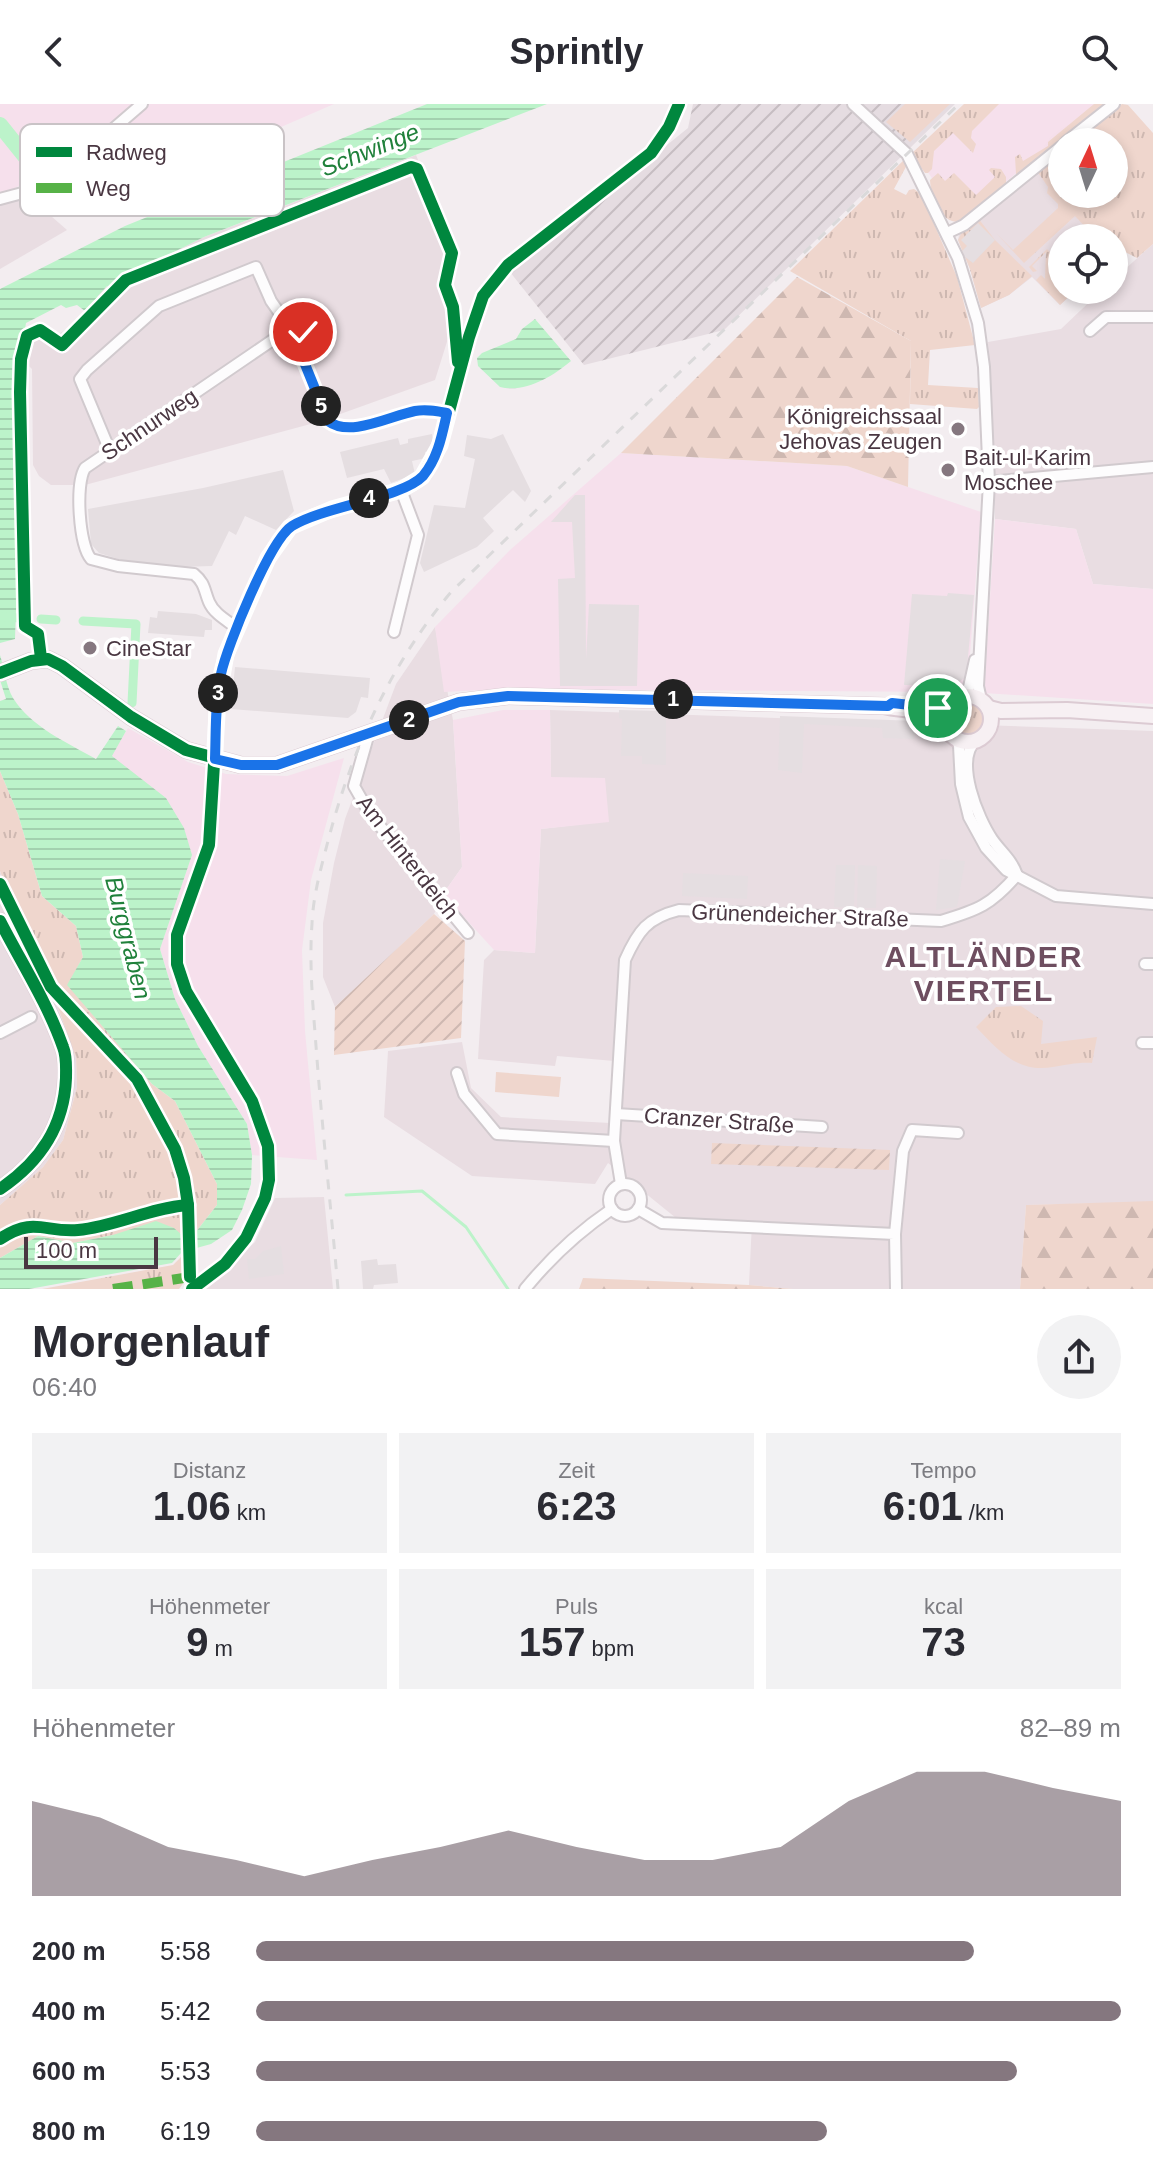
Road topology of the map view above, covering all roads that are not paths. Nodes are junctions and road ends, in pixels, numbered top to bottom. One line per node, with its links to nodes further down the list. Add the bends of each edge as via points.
1 (142, 104): 5 (street)
2 (679, 104): 16 (street, via 651,153 498,276 483,296)
3 (853, 104): 10 (street, via 904,149)
4 (1114, 104): 6 (street)
5 (119, 124)
6 (1084, 128)
7 (1048, 157): 10 (street)
8 (20, 194): 9 (street)
9 (0, 199)
10 (947, 233): 19 (street, via 967,282 981,341)
11 (1153, 317): 13 (street, via 1106,317)
12 (285, 321): 14 (street); 15 (street, via 301,325); 17 (street, via 256,267 159,306 80,379)
13 (1090, 331)
14 (280, 335): 15 (street, via 288,343); 17 (street, Schnurweg)
15 (296, 342): 16 (street, via 328,421 336,428 418,411)
16 (447, 413): 20 (street, via 433,461 422,477)
17 (110, 451): 21 (street, Schnurweg, via 81,474 86,553 98,563 194,574 217,613)
18 (1153, 467): 19 (street)
19 (989, 482): 22 (street)
20 (401, 490): 21 (street, via 290,527 268,558); 23 (street, via 418,535)
21 (238, 629): 35 (street, via 221,677)
22 (980, 630): 25 (street, via 970,685); 26 (street, via 978,692)
23 (394, 632)
24 (3, 672): 35 (main road, via 41,658 62,666 131,717 186,750)
25 (956, 701): 26 (main road, via 972,696); 27 (main road, via 940,708); 30 (main road)
26 (985, 704): 28 (main road, via 1001,711); 31 (main road)
27 (888, 706): 30 (main road, via 935,716); 32 (main road, via 508,696 459,702)
28 (1089, 713): 29 (main road); 31 (main road, via 1013,717)
29 (1153, 716)
30 (946, 724): 33 (main road)
31 (990, 724): 34 (main road)
32 (369, 733): 35 (main road, via 277,765); 39 (street, Am Hinterdeich, via 354,786 370,814)
33 (956, 737): 34 (main road); 36 (street, via 971,822 994,858)
34 (976, 740): 36 (street, via 968,752 970,791 987,830)
35 (215, 759): 52 (street, via 209,845 177,935 177,964 186,991 252,1101 268,1146 269,1180 246,1238 225,1264)
36 (1017, 875): 37 (street, via 1056,896); 43 (street, Grünendeicher Straße, via 979,910 941,921 679,910 660,915 635,937 625,960)
37 (1153, 904)
38 (0, 921): 48 (main road, via 63,1048 66,1072 61,1112 49,1141 27,1169)
39 (468, 933)
40 (31, 1017): 41 (street)
41 (0, 1033)
42 (457, 1073): 46 (street, via 464,1094 497,1134)
43 (616, 1114): 44 (street, Cranzer Straße); 46 (street, Grünendeicher Straße)
44 (822, 1127)
45 (958, 1133): 51 (street, via 912,1130 903,1151)
46 (614, 1141): 47 (street, Grünendeicher Straße)
47 (621, 1184): 49 (street, via 609,1196); 50 (street, via 639,1191)
48 (0, 1189)
49 (612, 1209): 50 (street, via 626,1216); 53 (street, via 563,1246)
50 (638, 1209): 51 (street, via 662,1223)
51 (895, 1234): 54 (street)
52 (192, 1289)
53 (525, 1289)
54 (896, 1289)

